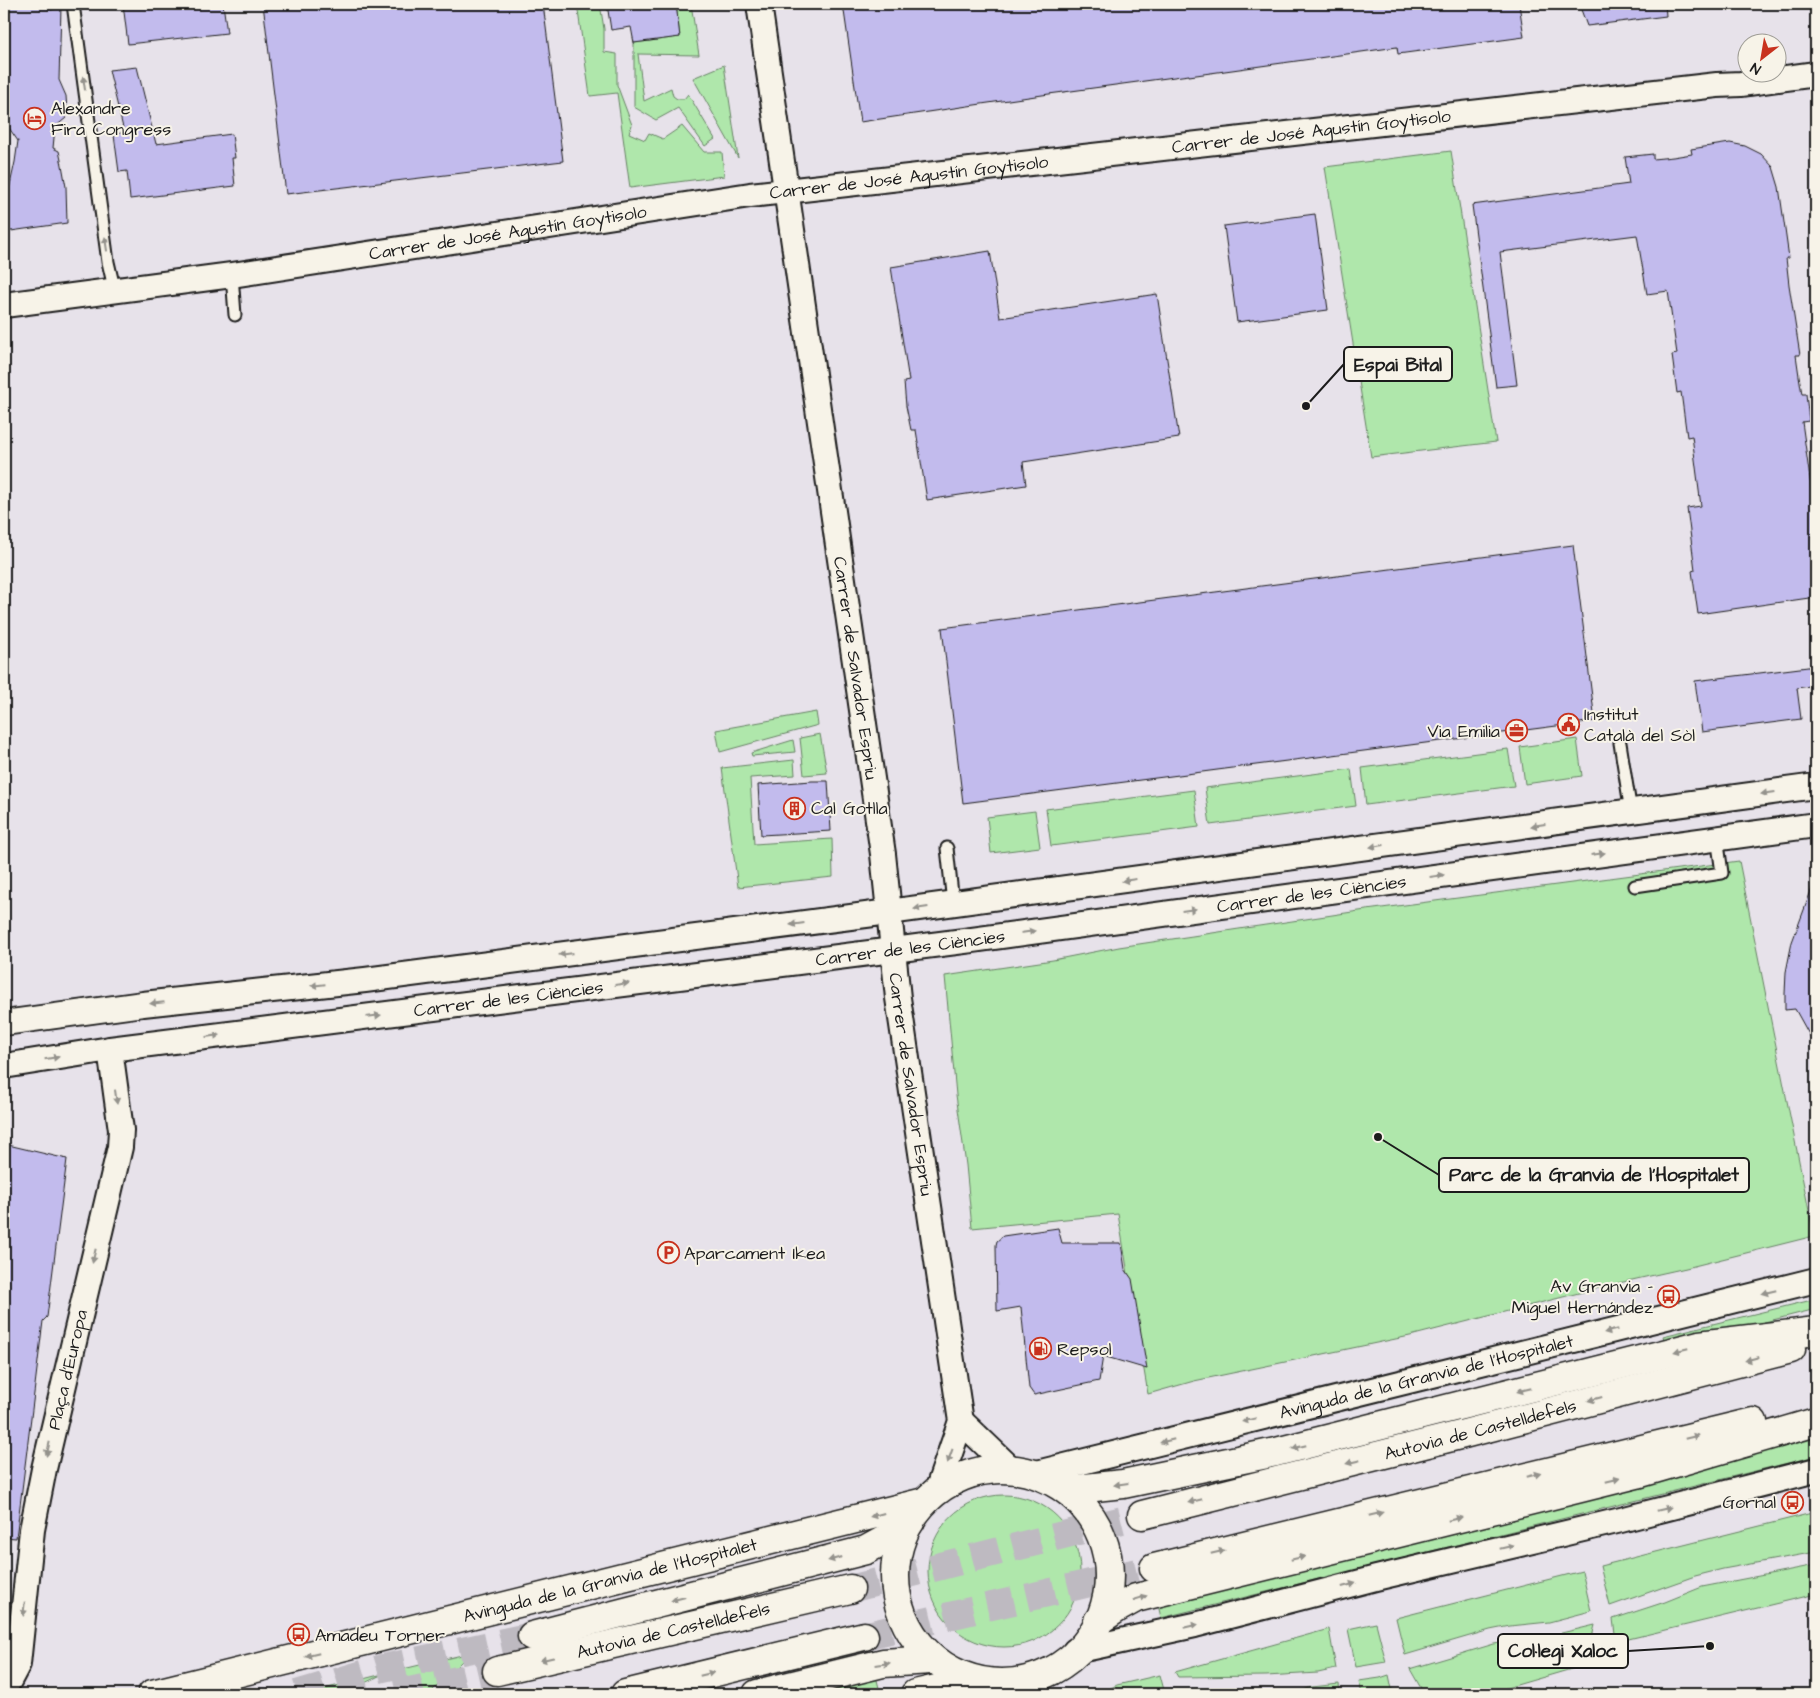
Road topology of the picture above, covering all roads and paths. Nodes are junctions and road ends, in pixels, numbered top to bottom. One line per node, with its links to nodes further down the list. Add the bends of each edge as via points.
1 (73, 4): 6 (lane, one-way to 1)
2 (759, 4): 4 (street, Carrer de Salvador Espriu)
3 (1816, 74): 4 (street, Carrer de José Agustín Goytisolo)
4 (786, 191): 5 (street, Carrer de José Agustín Goytisolo); 17 (street, Carrer de Salvador Espriu, via 882,844)
5 (232, 275): 6 (street, Carrer de José Agustín Goytisolo); 8 (lane)
6 (114, 292): 7 (street, Carrer de José Agustín Goytisolo)
7 (4, 305)
8 (235, 315)
9 (1620, 743): 11 (lane)
10 (1816, 786): 11 (street, Carrer de les Ciències, one-way to 11)
11 (1632, 812): 16 (street, Carrer de les Ciències, one-way to 16)
12 (1816, 825): 13 (street, Carrer de les Ciències)
13 (1717, 837): 15 (lane, via 1722,873); 18 (street, Carrer de les Ciències, one-way to 13)
14 (947, 848): 16 (lane)
15 (1636, 886)
16 (953, 903): 17 (street, Carrer de les Ciències, one-way to 17)
17 (889, 912): 18 (street, Carrer de Salvador Espriu); 19 (street, Carrer de les Ciències, one-way to 19)
18 (893, 950): 20 (street, Carrer de les Ciències, one-way to 18); 26 (street, Carrer de Salvador Espriu)
19 (4, 1024)
20 (110, 1049): 21 (street, Carrer de les Ciències, one-way to 20); 41 (street, Plaça d'Europa, one-way to 41, via 121,1130 120,1147 44,1469 32,1530 18,1664)
21 (4, 1066)
22 (1816, 1280): 29 (street, Avinguda de la Granvia de l'Hospitalet, one-way to 29)
23 (1816, 1331): 30 (main road, one-way to 30, via 1699,1345 1276,1452 1123,1484)
24 (1816, 1342): 32 (main road, Autovia de Castelldefels, one-way to 32)
25 (1816, 1407): 33 (main road, one-way to 25)
26 (961, 1422): 29 (street); 31 (street, Carrer de Salvador Espriu, one-way to 31)
27 (1816, 1422): 35 (main road, one-way to 27, via 1136,1598 1637,1474)
28 (1816, 1470): 38 (street, one-way to 28, via 1195,1625)
29 (1024, 1471): 30 (main road); 31 (main road, via 966,1473)
30 (1067, 1490): 35 (main road, via 1096,1522 1106,1549 1108,1598)
31 (924, 1505): 36 (main road, one-way to 36, via 888,1538 861,1552); 39 (main road, via 901,1547 896,1572 896,1598 909,1632); 44 (main road, Avinguda de la Granvia de l'Hospitalet, one-way to 44)
32 (1142, 1515)
33 (1154, 1568)
34 (850, 1589): 40 (main road, Autovia de Castelldefels, one-way to 40)
35 (1098, 1621): 38 (main road)
36 (532, 1636)
37 (864, 1636): 45 (main road, one-way to 37)
38 (1075, 1651): 43 (main road, via 1052,1670)
39 (931, 1660): 42 (main road); 46 (main road, one-way to 39, via 883,1664)
40 (497, 1671)
41 (4, 1687)
42 (955, 1688): 43 (main road, via 990,1683); 47 (main road)
43 (1019, 1688)
44 (152, 1694)
45 (625, 1694)
46 (757, 1694)
47 (915, 1694)

